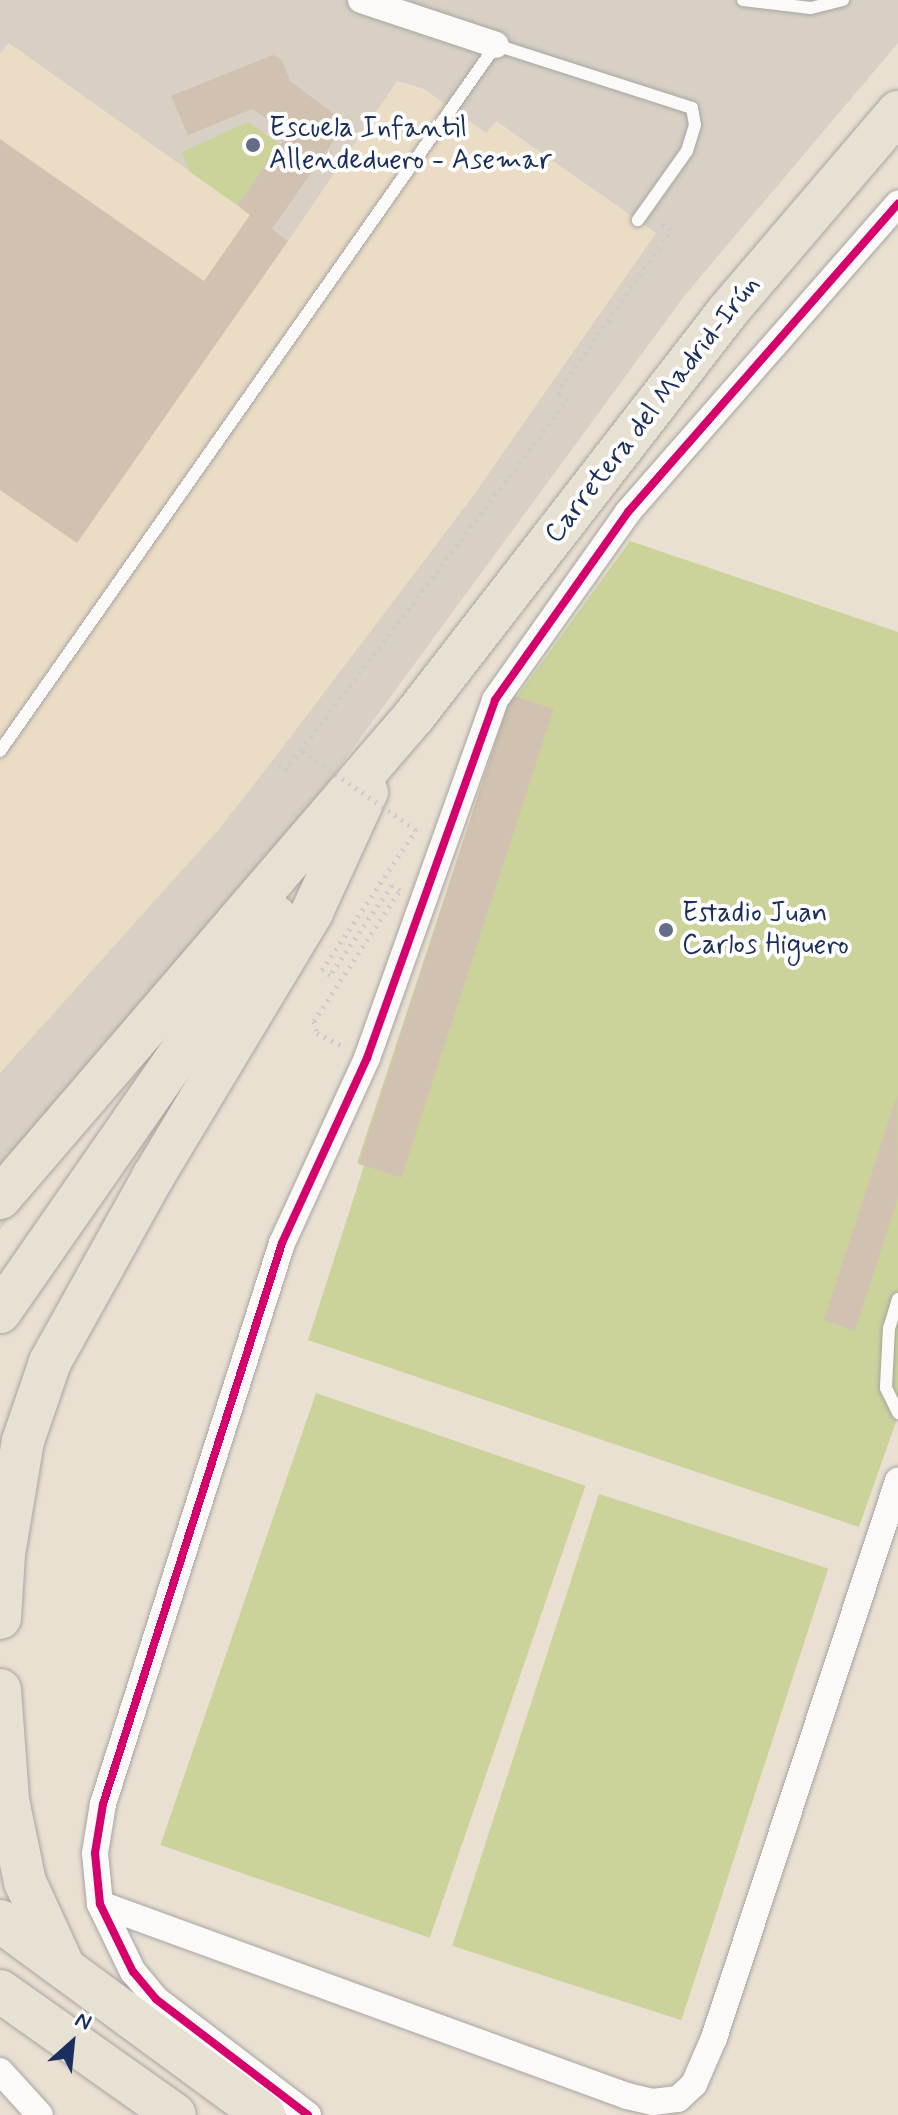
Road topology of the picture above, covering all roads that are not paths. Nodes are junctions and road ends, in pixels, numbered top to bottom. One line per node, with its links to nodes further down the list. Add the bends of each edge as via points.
1 (361, 0): 4 (street)
2 (743, 0): 3 (lane, via 811,8)
3 (843, 0)
4 (496, 45): 7 (lane, via 692,108 695,125 687,151); 9 (lane)
5 (898, 112): 8 (highway, Carretera del Madrid-Irún, via 728,311)
6 (898, 204): 19 (street, via 628,512 495,700 367,1058 282,1243 117,1762 95,1853)
7 (641, 215)
8 (415, 715): 10 (highway); 11 (highway)
9 (0, 751)
10 (376, 772): 13 (highway); 16 (highway, via 312,912 153,1177 50,1362 23,1441 4,1554)
11 (0, 1198)
12 (898, 1299): 14 (lane, via 889,1328 886,1388)
13 (0, 1312)
14 (898, 1413)
15 (898, 1481): 19 (street, via 714,2038 694,2084 678,2099 653,2102 627,2096)
16 (0, 1618)
17 (0, 1690): 18 (highway)
18 (4, 1811): 21 (highway, via 25,1882)
19 (100, 1904): 27 (street, via 114,1943 156,1999)
20 (0, 1921): 21 (highway)
21 (63, 1966): 26 (highway)
22 (10, 2005): 25 (highway)
23 (0, 2071): 24 (street)
24 (40, 2115)
25 (175, 2115)
26 (264, 2115)
27 (308, 2115)

